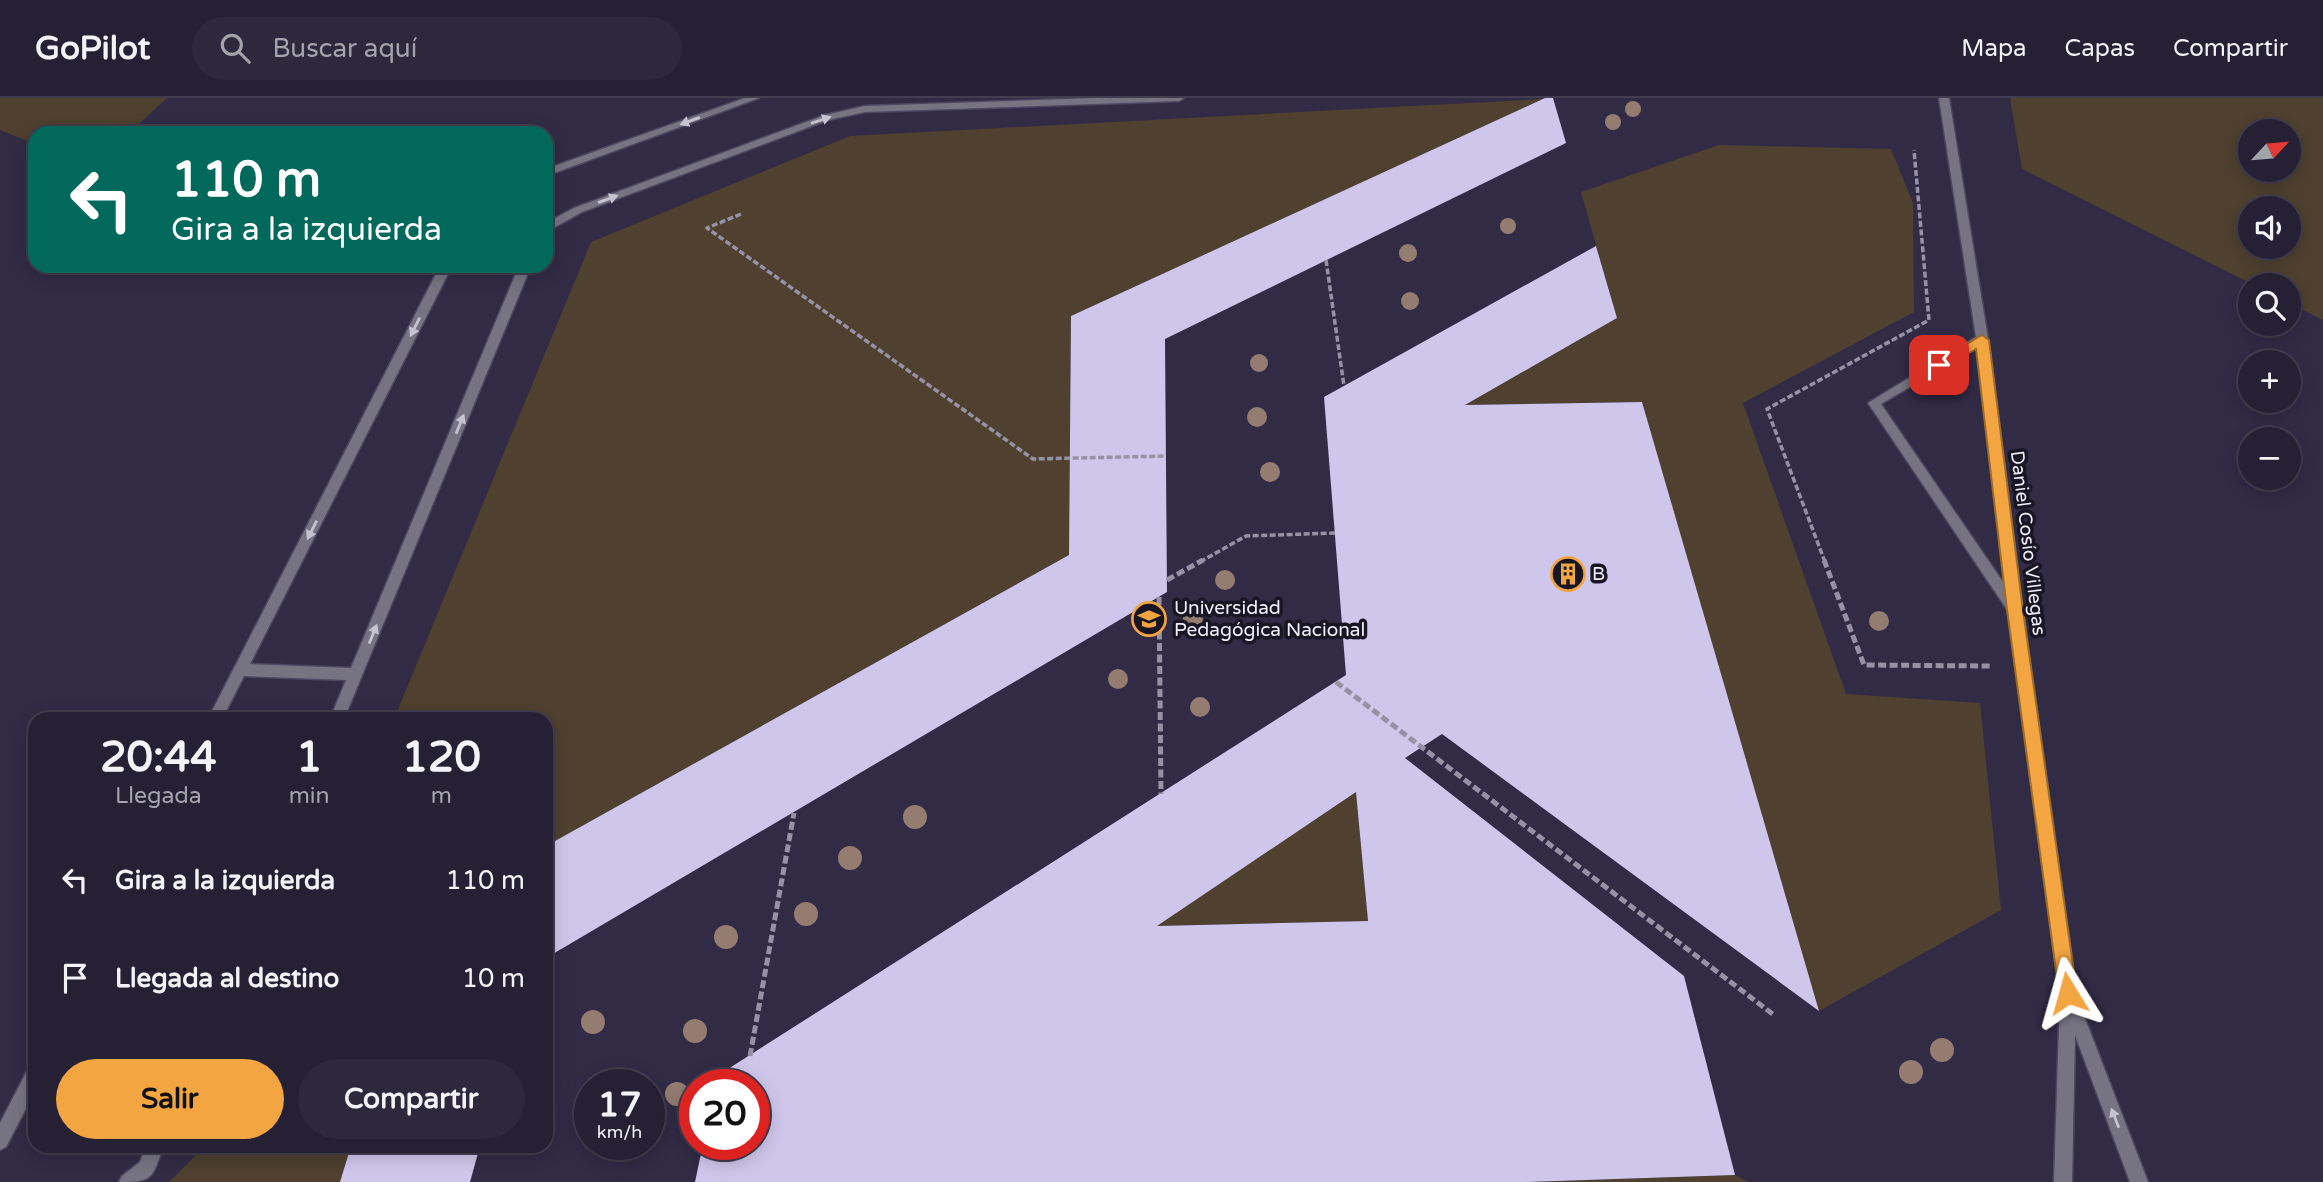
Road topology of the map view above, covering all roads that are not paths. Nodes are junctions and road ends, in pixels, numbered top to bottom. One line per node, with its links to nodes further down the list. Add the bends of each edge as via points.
1 (754, 98): 4 (lane, one-way to 4)
2 (1179, 98): 5 (lane, one-way to 2, via 578,210 825,118 865,109)
3 (1944, 98): 8 (lane, Daniel Cosío Villegas)
4 (553, 170)
5 (553, 224)
6 (442, 273): 10 (lane, one-way to 10)
7 (523, 273): 11 (lane, one-way to 7)
8 (1982, 340): 9 (lane, Daniel Cosío Villegas); 9 (lane, via 1874,403)
9 (2015, 610): 14 (lane, Daniel Cosío Villegas)
10 (241, 670): 11 (lane); 12 (lane)
11 (356, 674): 13 (lane)
12 (219, 712)
13 (340, 712)
14 (2068, 993): 19 (lane, Daniel Cosío Villegas); 20 (lane, Daniel Cosío Villegas, one-way to 14)
15 (28, 1087): 16 (lane)
16 (0, 1141)
17 (152, 1153): 18 (lane, via 146,1168)
18 (128, 1182)
19 (2063, 1182)
20 (2139, 1182)

